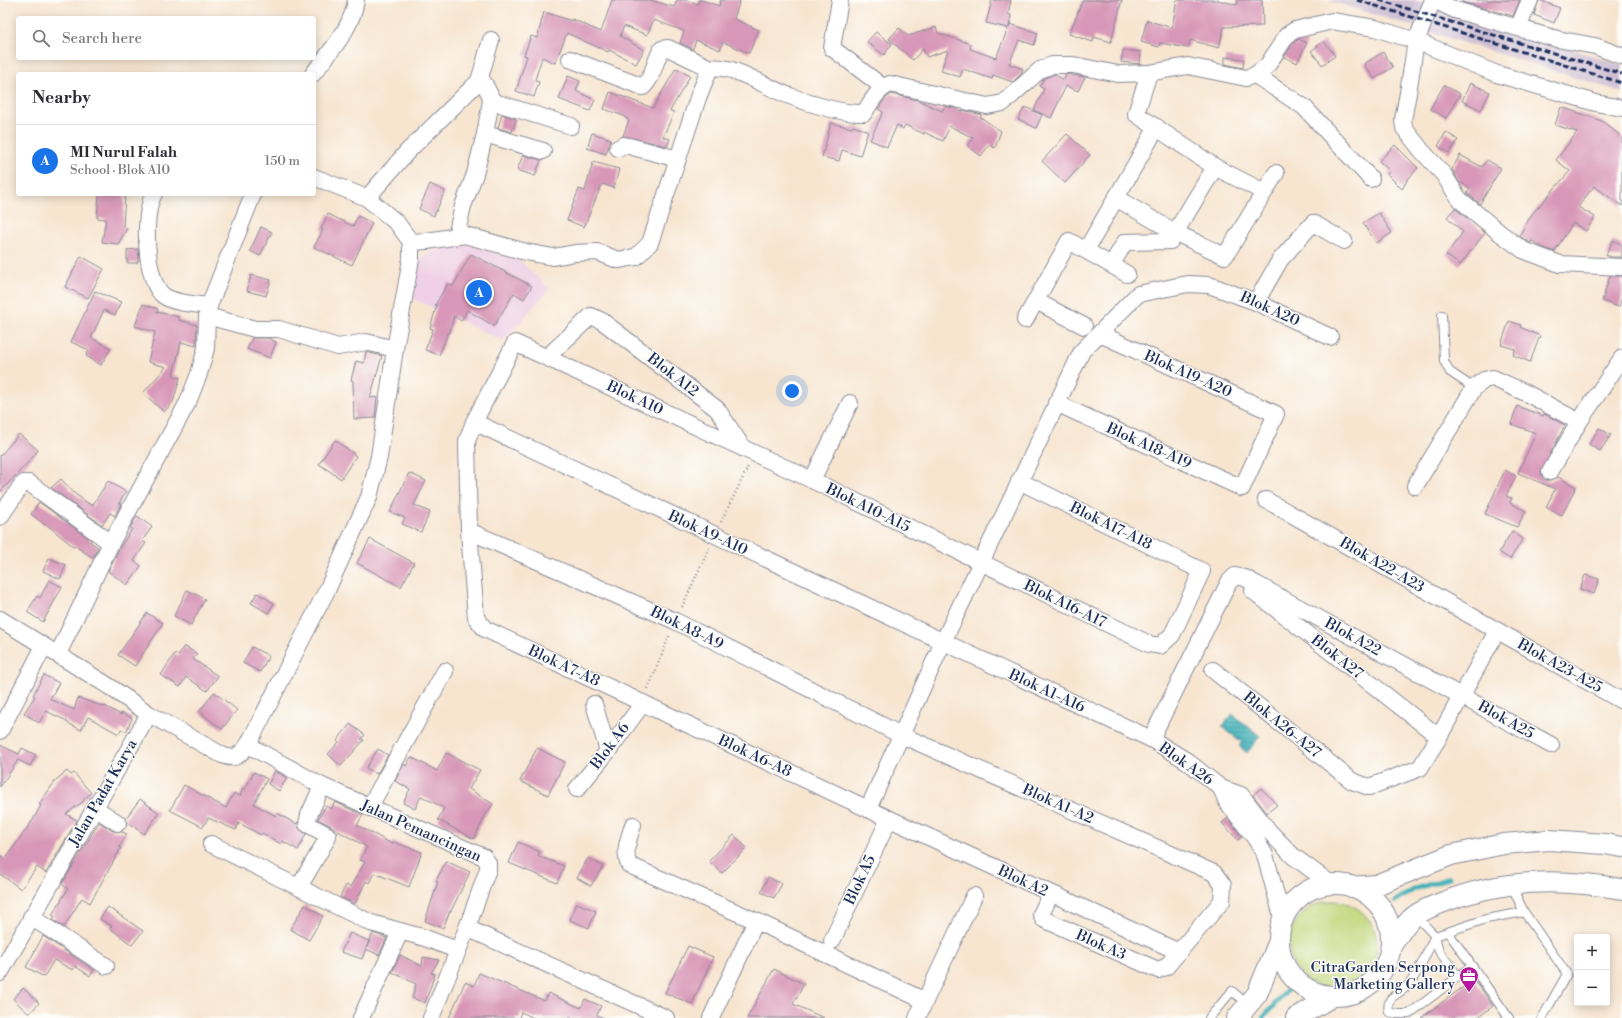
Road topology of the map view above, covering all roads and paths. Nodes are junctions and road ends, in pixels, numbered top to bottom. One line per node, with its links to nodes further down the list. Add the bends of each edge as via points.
1 (356, 0): 11 (street, via 345,32)
2 (840, 0): 15 (street, via 832,48)
3 (1434, 0): 5 (street, via 1455,10); 7 (street)
4 (1530, 0): 5 (street)
5 (1518, 28): 8 (street, via 1595,46)
6 (491, 40): 14 (street)
7 (1416, 41): 13 (street, via 1374,28 1332,21 1295,30 1287,35 1267,66); 17 (street, via 1497,74); 39 (street, via 1403,120 1404,128 1444,175 1459,199 1523,250 1560,264)
8 (1622, 56)
9 (570, 60): 10 (street, via 643,87 649,81 662,49 668,48)
10 (710, 68): 15 (street, via 730,69 790,96 856,114 864,113); 23 (street)
11 (315, 72)
12 (1149, 72): 13 (street, via 1188,66 1246,78); 15 (street, via 1118,74 1073,65 1052,65 1040,70 1003,103 986,106 890,84); 19 (street, via 1136,114)
13 (1256, 75): 27 (street, via 1304,107)
14 (479, 81): 16 (street, via 484,83); 31 (street, via 407,152)
15 (883, 87)
16 (491, 101): 18 (street); 20 (street)
17 (1622, 108)
18 (571, 126)
19 (1157, 127): 24 (street); 32 (street)
20 (485, 134): 22 (street); 34 (street)
21 (618, 148): 23 (street, via 624,145)
22 (543, 151)
23 (678, 159): 34 (street, via 650,243 636,257 618,260 597,252 553,257 465,235)
24 (1215, 167): 28 (street); 33 (street)
25 (1276, 173): 28 (street)
26 (316, 178): 31 (street)
27 (1371, 179)
28 (1264, 192): 33 (street, via 1225,256)
29 (153, 196): 43 (street, via 147,220 146,242 154,283 163,296)
30 (252, 196): 43 (street)
31 (367, 198): 36 (street, via 397,223)
32 (1116, 198): 33 (street); 37 (street)
33 (1176, 233): 38 (street, via 1170,241 1125,242)
34 (456, 236): 36 (street)
35 (1344, 241): 42 (street, via 1313,223 1280,260)
36 (411, 242): 49 (street, via 411,259)
37 (1086, 250): 38 (street); 41 (street, via 1069,241)
38 (1112, 264): 40 (street)
39 (1622, 267)
40 (1127, 274)
41 (1036, 301): 45 (street); 46 (street)
42 (1256, 302): 47 (street, Blok A20, via 1209,285 1188,284 1138,294); 48 (street, Blok A20)
43 (208, 311): 49 (street, via 255,329 280,329 338,347 366,342); 67 (street, via 206,348 188,402)
44 (1442, 315): 52 (lane, via 1444,361 1450,372)
45 (1025, 320)
46 (1084, 326)
47 (1100, 334): 54 (street, Blok A20, via 1082,351); 62 (street, Blok A19-A20, via 1276,414)
48 (1330, 337)
49 (395, 349): 89 (street, via 380,457 369,496 328,588)
50 (547, 358): 55 (street, Blok A10, via 515,342); 57 (street, Blok A10); 57 (street, Blok A12, via 591,316 602,320 717,409)
51 (1622, 358): 56 (street)
52 (1474, 388): 56 (street, via 1484,380 1493,378); 61 (street)
53 (850, 402): 59 (street)
54 (1056, 403): 60 (street, Blok A20); 62 (street, Blok A18-A19)
55 (474, 422): 65 (street, via 467,441); 66 (street, Blok A9-A10)
56 (1579, 422): 58 (street)
57 (749, 451): 59 (street, Blok A10-A15); 66 (path)
58 (1550, 472)
59 (812, 480): 68 (street, Blok A10-A15)
60 (1019, 481): 68 (street, Blok A20); 74 (street, Blok A17-A18, via 1202,571 1172,635 1160,646)
61 (1415, 486)
62 (1242, 488)
63 (1266, 500): 72 (street, Blok A22-A23)
64 (0, 517): 67 (street, via 21,486 29,483)
65 (469, 531): 71 (street, Blok A8-A9); 81 (street, Blok A7-A8, via 476,618 485,629)
66 (714, 536): 71 (path); 73 (street, Blok A9-A10)
67 (111, 543): 76 (street)
68 (981, 564): 73 (street, Blok A20); 74 (street, Blok A16-A17)
69 (1240, 577): 79 (street, Blok A22); 87 (street, Blok A27); 88 (street, via 1229,582)
70 (0, 618): 75 (street)
71 (675, 621): 81 (path); 86 (street, Blok A8-A9)
72 (1497, 631): 79 (street); 80 (street, Blok A23-A25)
73 (943, 642): 86 (street, Blok A20); 88 (street, Blok A1-A16)
74 (1149, 644)
75 (44, 646): 76 (street); 83 (street)
76 (58, 654): 84 (street)
77 (1213, 670): 87 (street, Blok A26-A27, via 1352,781 1369,787 1420,768)
78 (445, 671): 95 (street)
79 (1462, 696): 87 (street); 90 (street, Blok A25)
80 (1622, 701)
81 (643, 703): 91 (street, Blok A6); 96 (street, Blok A6-A8)
82 (594, 704): 91 (street)
83 (5, 708): 85 (street)
84 (149, 714): 89 (street, via 230,758 236,757); 94 (street, Jalan Padat Karya)
85 (0, 731)
86 (901, 735): 96 (street, Blok A20); 123 (street, Blok A1-A2, via 1214,873 1223,885 1222,901)
87 (1439, 737)
88 (1151, 739): 100 (street, Blok A26, via 1187,761 1221,788 1240,795)
89 (248, 745): 92 (street, Jalan Pemancingan)
90 (1551, 745)
91 (608, 751): 93 (street, Blok A6)
92 (322, 786): 95 (street, Jalan Pemancingan); 105 (street, via 307,824 328,836)
93 (577, 789)
94 (95, 808): 98 (street); 112 (street, Jalan Padat Karya)
95 (369, 808): 115 (street, Jalan Pemancingan, via 484,857 488,870)
96 (868, 809): 97 (street, Blok A2)
97 (889, 819): 108 (street, Blok A2); 119 (street, Blok A5)
98 (118, 823)
99 (633, 825): 114 (street, via 626,856 629,864)
100 (1262, 834): 103 (street); 113 (street, via 1265,855)
101 (211, 844): 105 (street)
102 (1622, 847): 106 (street, via 1549,840 1504,844 1451,855 1376,885)
103 (1331, 884): 106 (street); 113 (street, via 1311,889 1294,902)
104 (1510, 884): 107 (street, via 1549,881); 110 (lane); 111 (street, via 1463,894)
105 (299, 887): 116 (street, via 353,915)
106 (1352, 887): 121 (street, via 1369,896 1382,909 1390,927)
107 (1622, 889)
108 (1051, 894): 123 (street, Blok A2); 123 (street, Blok A3, via 1041,914 1044,919 1158,970 1166,967)
109 (974, 896): 130 (street)
110 (1524, 912): 117 (lane, via 1486,919); 140 (lane, via 1567,974)
111 (1416, 916): 118 (lane); 121 (street, via 1410,920)
112 (31, 918): 124 (street, Jalan Padat Karya); 125 (street)
113 (1283, 920): 120 (street)
114 (756, 921): 130 (street); 135 (street)
115 (467, 928): 122 (street, Jalan Pemancingan); 134 (street)
116 (400, 932): 122 (street); 132 (street)
117 (1448, 932): 118 (lane); 126 (lane)
118 (1435, 936): 128 (lane, via 1439,951); 128 (lane, via 1408,986 1391,998 1388,1004 1389,1012 1409,1014)
119 (832, 940)
120 (1279, 941): 129 (street, via 1283,961 1295,979 1312,991); 131 (street, via 1257,994)
121 (1391, 946): 129 (street, via 1385,966 1372,983 1354,993)
122 (457, 950): 133 (street, Jalan Pemancingan)
123 (1179, 952)
124 (5, 953): 127 (street, Jalan Padat Karya)
125 (106, 966)
126 (1472, 966): 128 (lane); 139 (lane)
127 (0, 973)
128 (1458, 976)
129 (1333, 996): 138 (street)
130 (924, 1001): 136 (street)
131 (1243, 1011): 137 (lane, via 1232,991)
132 (361, 1018)
133 (431, 1018)
134 (666, 1018)
135 (711, 1018)
136 (917, 1018)
137 (1208, 1018)
138 (1296, 1018)
139 (1509, 1018)
140 (1542, 1018)

